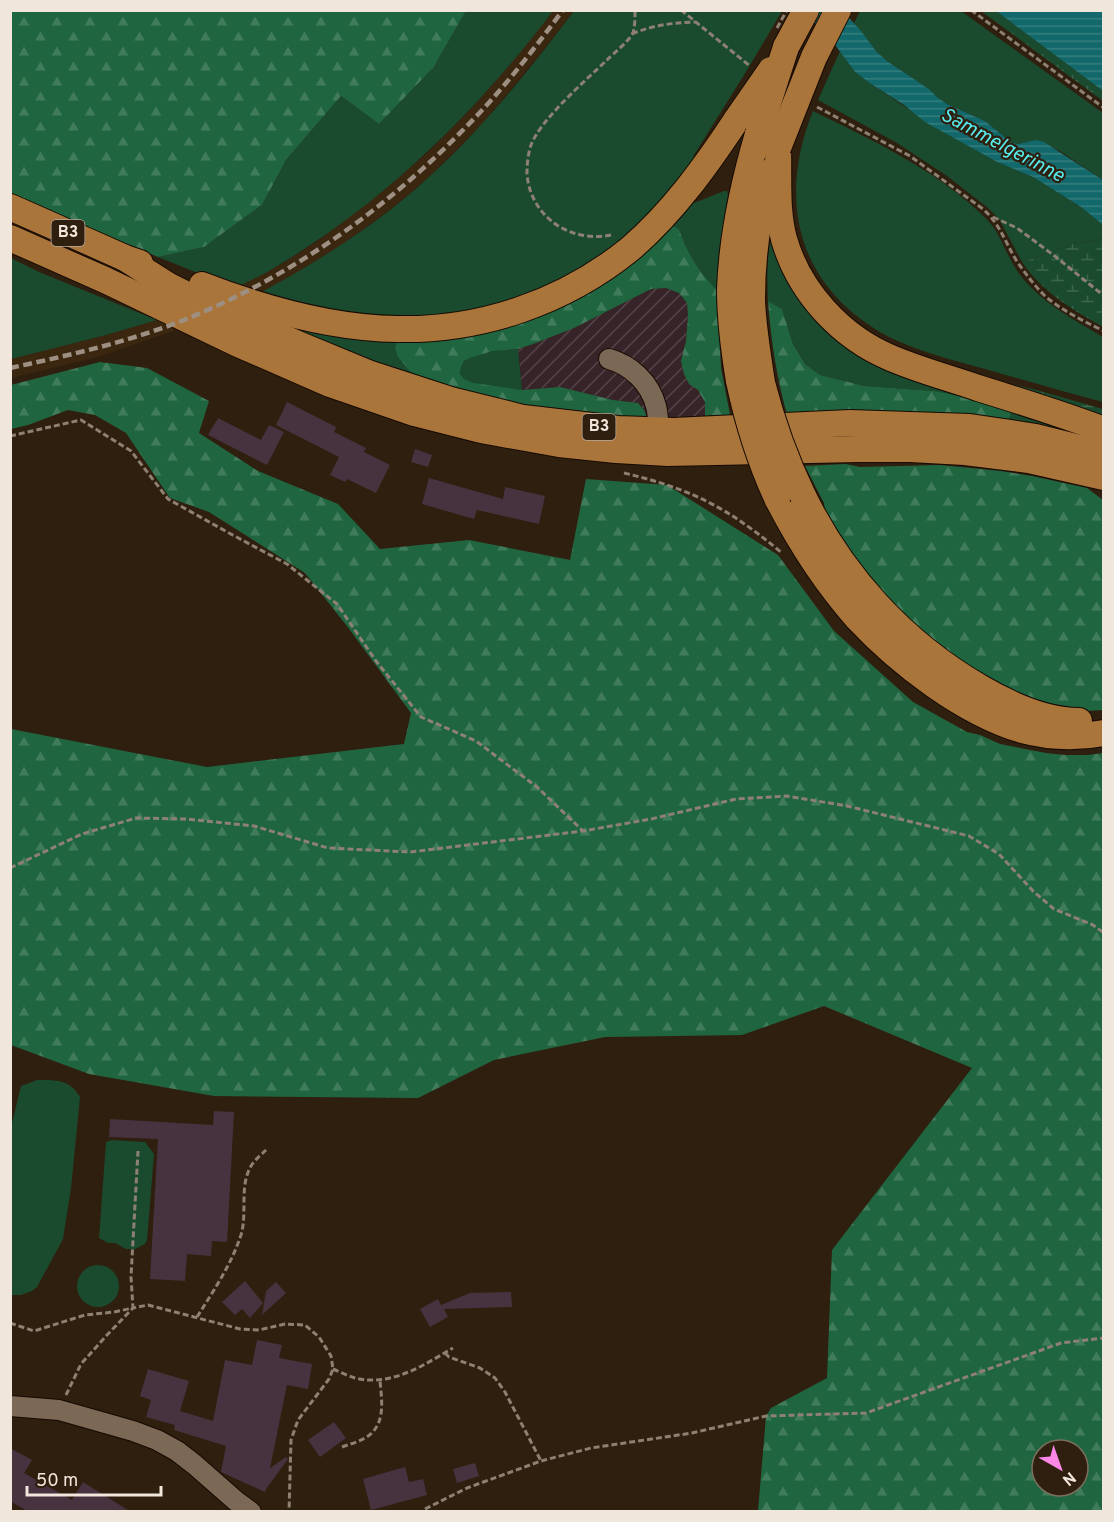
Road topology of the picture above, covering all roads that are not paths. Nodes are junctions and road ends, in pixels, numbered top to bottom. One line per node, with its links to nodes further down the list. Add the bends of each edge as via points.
1 (806, 10): 3 (main road, B3)
2 (838, 10): 4 (main road, B3, bridge)
3 (786, 47): 4 (main road, B3, bridge); 7 (main road, B3, bridge, via 688,189 669,210 608,266 536,305 449,326 363,327 260,305)
4 (768, 141): 9 (main road, B3, via 740,204 732,260 731,316); 11 (main road, via 789,255 815,300 840,326 871,349 906,364)
5 (10, 207): 7 (main road, B3)
6 (10, 238): 13 (main road, B3, via 330,384 414,413 481,430 616,450 668,453 910,449 1029,460)
7 (125, 258): 10 (main road, B3, via 199,301 368,373 422,391 523,418)
8 (609, 359): 10 (street, via 629,368 650,391)
9 (750, 382): 16 (main road, B3, bridge, via 772,420 812,516 841,561 895,624 963,678 1014,706 1059,720); 17 (main road, B3, bridge, via 750,429 777,498 792,528 857,617 928,681 1004,723 1066,736)
10 (659, 430): 12 (main road, B3, via 850,423 970,427 1036,436)
11 (1104, 430)
12 (1104, 454)
13 (1075, 470): 14 (main road, B3); 15 (main road, B3)
14 (1104, 477)
15 (1104, 482)
16 (1104, 719)
17 (1104, 733)
18 (10, 1406): 19 (street, via 59,1410 157,1440 177,1451)
19 (251, 1512)

